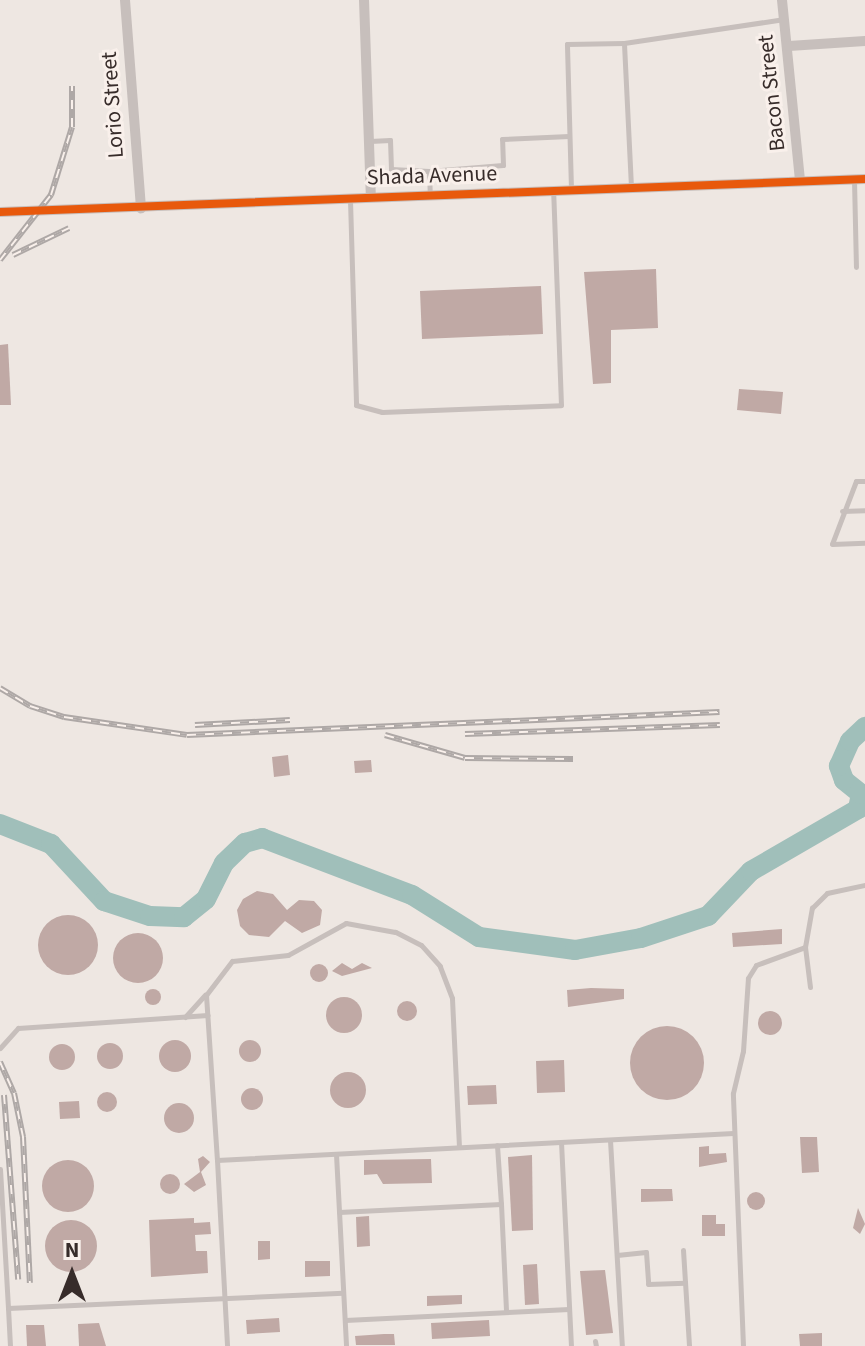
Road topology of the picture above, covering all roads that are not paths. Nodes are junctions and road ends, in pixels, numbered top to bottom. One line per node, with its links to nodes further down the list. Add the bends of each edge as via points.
1 (125, 0): 19 (street, Lorio Street)
2 (364, 0): 9 (street)
3 (782, 0): 4 (street, Bacon Street)
4 (785, 19): 6 (lane); 7 (street, Bacon Street)
5 (865, 41): 7 (street)
6 (624, 43): 8 (lane, via 567,44); 13 (lane)
7 (789, 46): 12 (street, Bacon Street)
8 (569, 136): 10 (lane, via 502,139 503,165); 15 (lane)
9 (369, 141): 10 (lane, via 390,140 391,169); 17 (street)
10 (429, 171): 16 (lane)
11 (860, 179): 12 (street, Shada Avenue); 21 (lane)
12 (800, 181): 13 (street, Shada Avenue)
13 (631, 188): 15 (street, Shada Avenue)
14 (553, 190): 15 (street, Shada Avenue); 16 (street, Shada Avenue); 18 (lane, via 561,405 382,412 356,405)
15 (571, 190)
16 (430, 194): 17 (street, Shada Avenue)
17 (371, 196): 18 (street, Shada Avenue)
18 (350, 197): 19 (street, Shada Avenue)
19 (141, 208): 20 (street, Shada Avenue)
20 (0, 212)
21 (856, 267)
22 (865, 481): 24 (lane, via 856,481)
23 (865, 510): 24 (lane)
24 (842, 511): 25 (lane, via 832,544)
25 (865, 543)
26 (865, 885): 27 (lane, via 827,893 812,908)
27 (805, 947): 28 (lane); 33 (lane, via 756,965 748,978)
28 (810, 987)
29 (206, 995): 30 (lane); 31 (lane); 37 (lane, via 232,961 288,955 346,923 395,932 421,945 440,966 452,998)
30 (208, 1015): 31 (lane); 39 (lane)
31 (185, 1017): 32 (lane, via 18,1028)
32 (0, 1048)
33 (733, 1133): 34 (lane); 58 (lane)
34 (610, 1140): 35 (lane); 44 (lane)
35 (561, 1142): 36 (lane); 49 (lane)
36 (497, 1145): 37 (lane); 41 (lane)
37 (459, 1147): 38 (lane)
38 (336, 1154): 39 (lane); 42 (lane)
39 (217, 1160): 47 (lane)
40 (0, 1169): 48 (lane)
41 (501, 1204): 42 (lane); 50 (lane)
42 (339, 1212): 46 (lane)
43 (683, 1250): 45 (lane)
44 (617, 1255): 45 (lane, via 646,1252 648,1284); 56 (lane)
45 (685, 1283): 57 (lane)
46 (343, 1293): 47 (lane); 51 (lane)
47 (225, 1298): 48 (lane); 53 (lane)
48 (8, 1308): 52 (lane)
49 (569, 1309): 50 (lane); 55 (lane)
50 (506, 1312): 51 (lane)
51 (345, 1320): 54 (lane)
52 (10, 1346)
53 (227, 1346)
54 (346, 1346)
55 (571, 1346)
56 (622, 1346)
57 (689, 1346)
58 (743, 1346)

